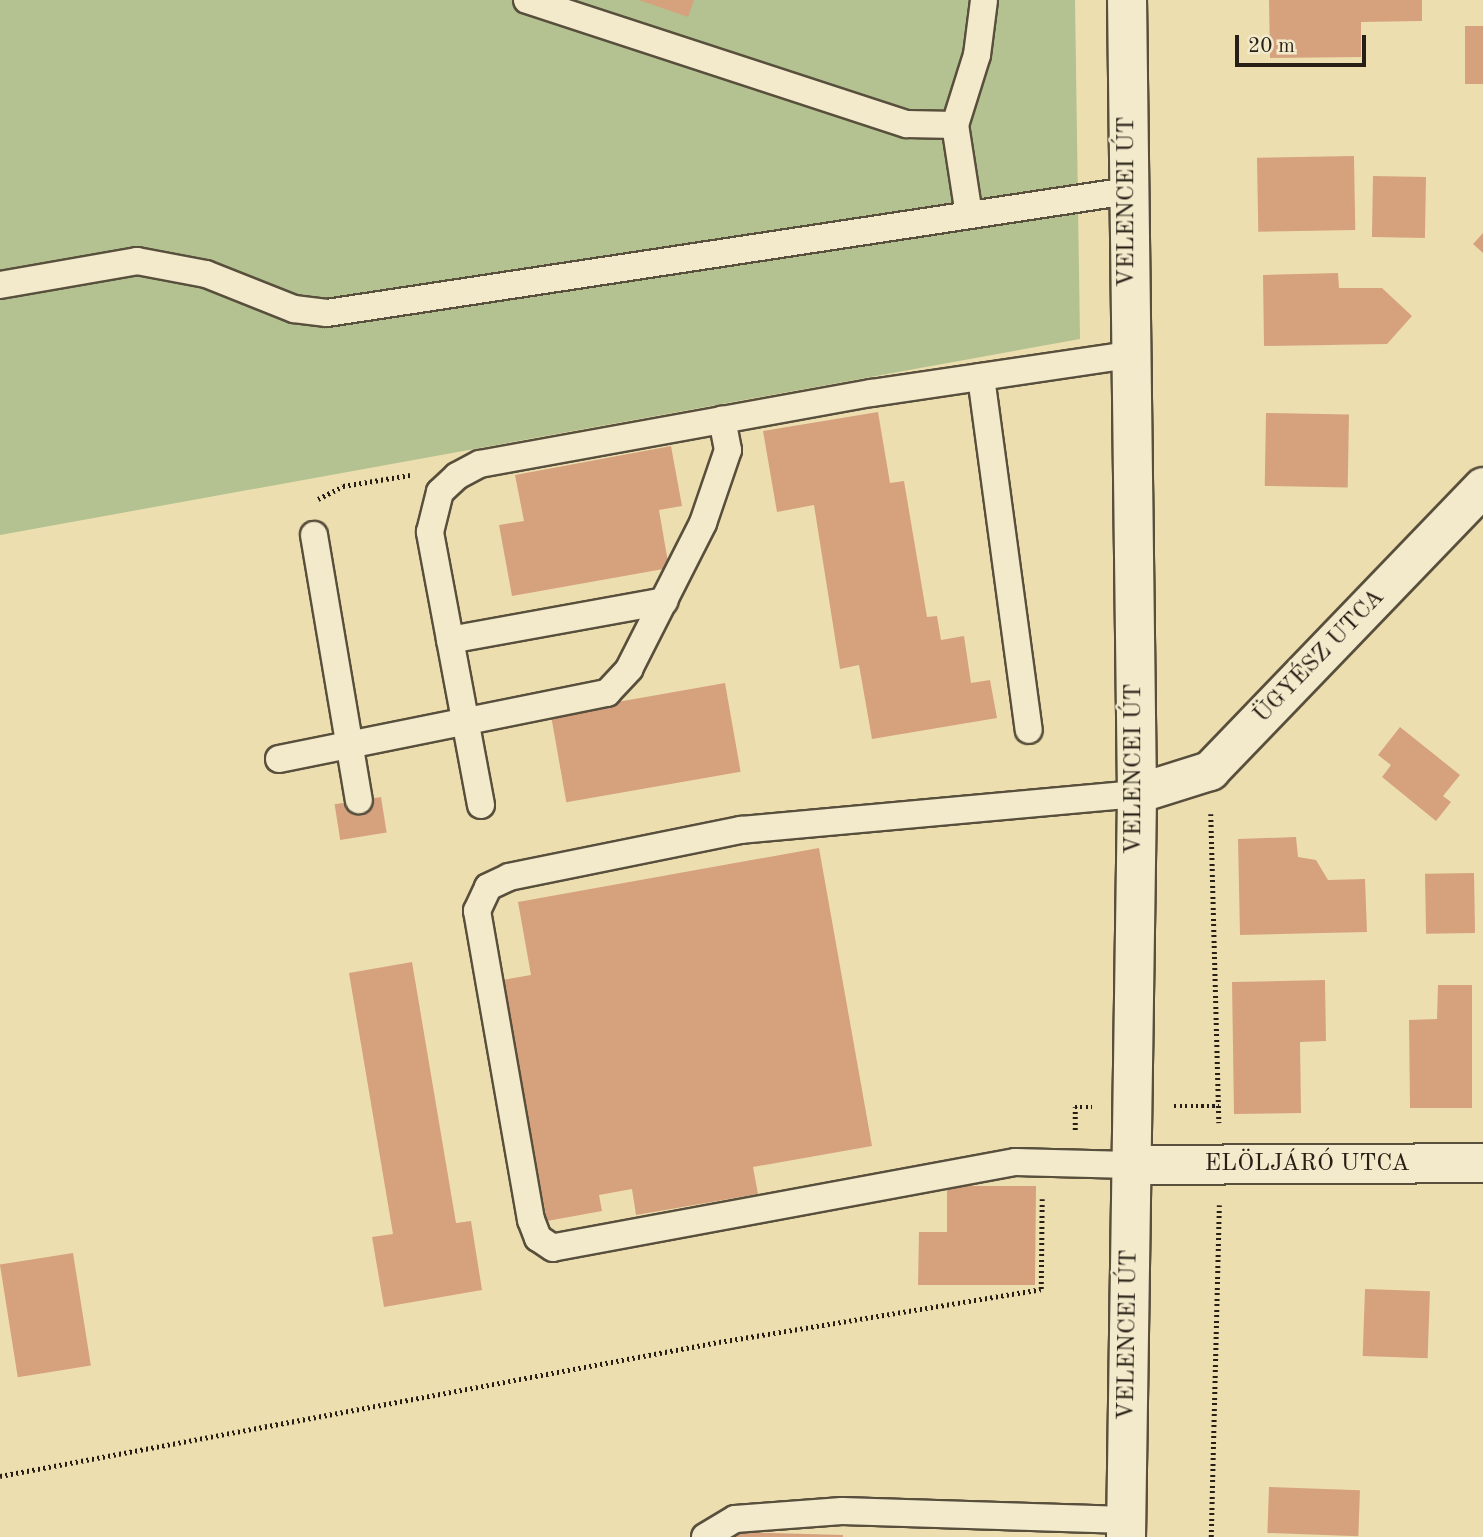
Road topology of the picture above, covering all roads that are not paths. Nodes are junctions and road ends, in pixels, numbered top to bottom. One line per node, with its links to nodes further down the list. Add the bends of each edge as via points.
1 (527, 0): 4 (lane, via 907,124)
2 (984, 0): 4 (lane, via 977,55)
3 (1127, 0): 5 (main road, VELENCEI ÚT)
4 (955, 125): 6 (lane)
5 (1128, 191): 6 (lane); 8 (main road, VELENCEI ÚT)
6 (968, 215): 7 (lane, via 327,313 294,309 206,274 137,261)
7 (0, 285)
8 (1130, 355): 9 (lane); 19 (main road, VELENCEI ÚT)
9 (981, 377): 10 (lane); 16 (lane)
10 (722, 420): 13 (lane, via 724,469); 14 (lane, via 480,464 440,492 431,512)
11 (1483, 487): 19 (main road, ÜGYÉSZ UTCA, via 1210,771)
12 (314, 535): 17 (lane)
13 (664, 601): 14 (lane); 15 (lane, via 629,669 607,693)
14 (450, 640): 15 (lane)
15 (465, 722): 17 (lane); 21 (lane)
16 (1030, 730)
17 (350, 745): 18 (lane); 20 (lane)
18 (279, 759)
19 (1137, 794): 23 (main road, VELENCEI ÚT); 23 (lane, via 741,830 509,877 488,887 477,911 531,1220 538,1238 553,1248 1014,1162)
20 (359, 800)
21 (481, 805)
22 (1483, 1163): 23 (main road, ELÖLJÁRÓ UTCA)
23 (1130, 1165): 25 (main road, VELENCEI ÚT)
24 (1039, 1527): 25 (lane); 26 (lane, via 842,1511 735,1520)
25 (1126, 1529)
26 (705, 1537)

